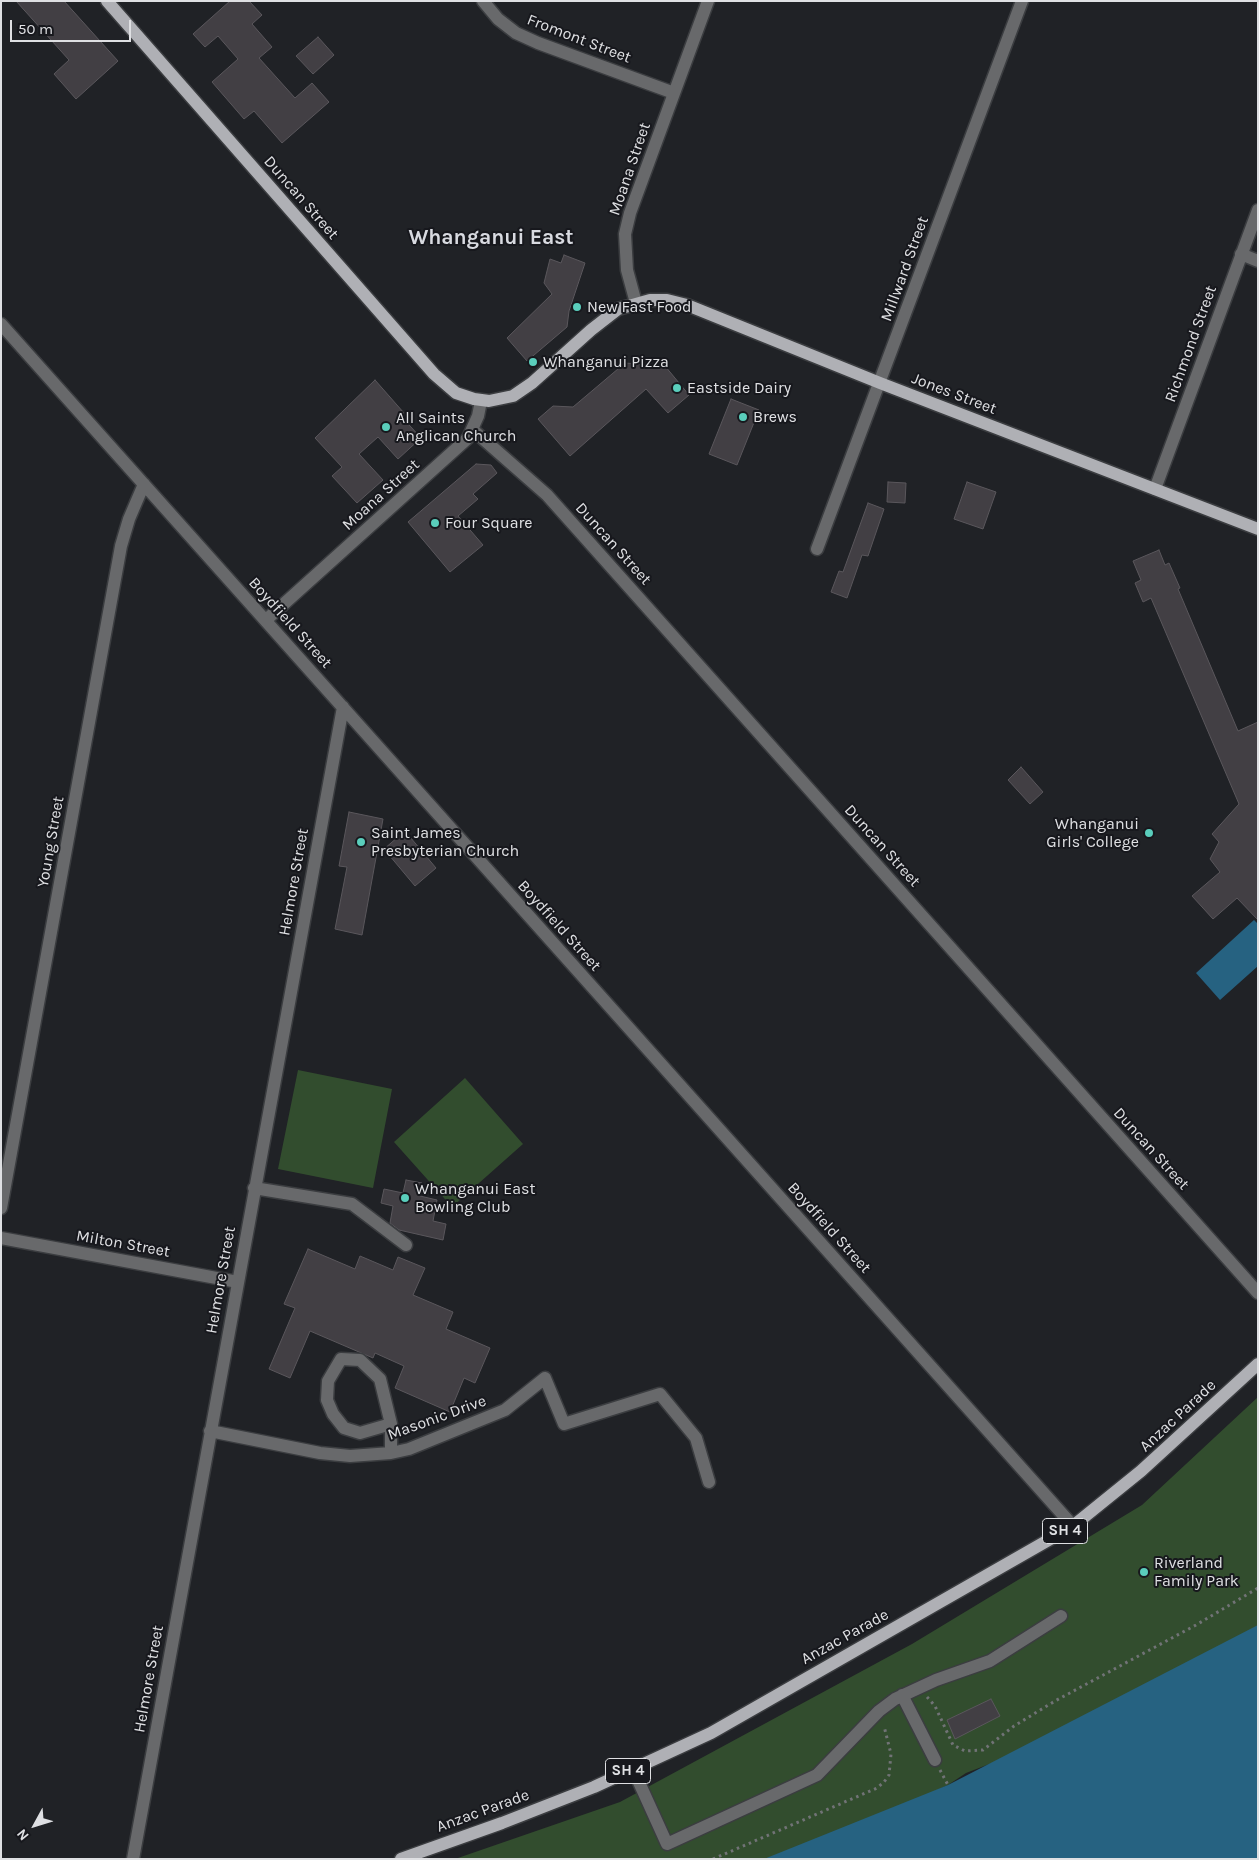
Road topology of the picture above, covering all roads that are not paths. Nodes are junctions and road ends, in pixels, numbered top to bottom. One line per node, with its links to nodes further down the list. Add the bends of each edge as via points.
1 (107, 1): 12 (main road, Duncan Street, via 434,374 456,392)
2 (483, 1): 5 (street, Fromont Street, via 498,19 524,36)
3 (708, 1): 5 (street, Moana Street)
4 (1022, 1): 11 (street, Millward Street)
5 (674, 93): 9 (street, Moana Street, via 625,234 627,270)
6 (1258, 210): 7 (street, Richmond Street)
7 (1241, 254): 8 (street); 15 (street, Richmond Street)
8 (1258, 261)
9 (636, 303): 11 (main road, Jones Street, via 667,300 687,305); 12 (main road, via 618,309 524,389 505,399)
10 (1, 324): 14 (street, Boydfield Street)
11 (880, 383): 15 (main road, Jones Street); 17 (street, Millward Street)
12 (481, 401): 13 (street, Moana Street)
13 (473, 430): 18 (street, Moana Street, via 468,438); 25 (street, Duncan Street, via 547,495)
14 (144, 484): 18 (street, Boydfield Street); 21 (street, Young Street, via 121,546)
15 (1155, 489): 16 (main road, Jones Street)
16 (1258, 529)
17 (817, 549)
18 (266, 620): 19 (street, Boydfield Street)
19 (343, 707): 20 (street, Helmore Street); 31 (street, Boydfield Street)
20 (254, 1188): 23 (street, via 352,1204); 24 (street, Helmore Street)
21 (1, 1208)
22 (1, 1238): 24 (street, Milton Street)
23 (406, 1245)
24 (238, 1282): 28 (street, Helmore Street)
25 (1258, 1293)
26 (1258, 1364): 31 (main road, Anzac Parade / SH 4, via 1141,1471)
27 (391, 1424): 27 (street, via 380,1379 360,1360 341,1359 328,1381 327,1400 338,1421 344,1428 360,1433); 29 (street)
28 (210, 1432): 29 (street, Masonic Drive, via 320,1453 350,1456); 36 (street, Helmore Street)
29 (391, 1453): 30 (street, Masonic Drive, via 409,1449 505,1410 546,1378 564,1424 660,1394 696,1438)
30 (709, 1482)
31 (1074, 1526): 35 (main road, Anzac Parade / SH 4, via 710,1733)
32 (1062, 1616): 33 (street, via 990,1661)
33 (902, 1695): 34 (street); 35 (street, via 879,1711 817,1775 667,1844)
34 (936, 1760)
35 (633, 1769): 37 (main road, Anzac Parade / SH 4, via 502,1823)
36 (133, 1859)
37 (401, 1859)

